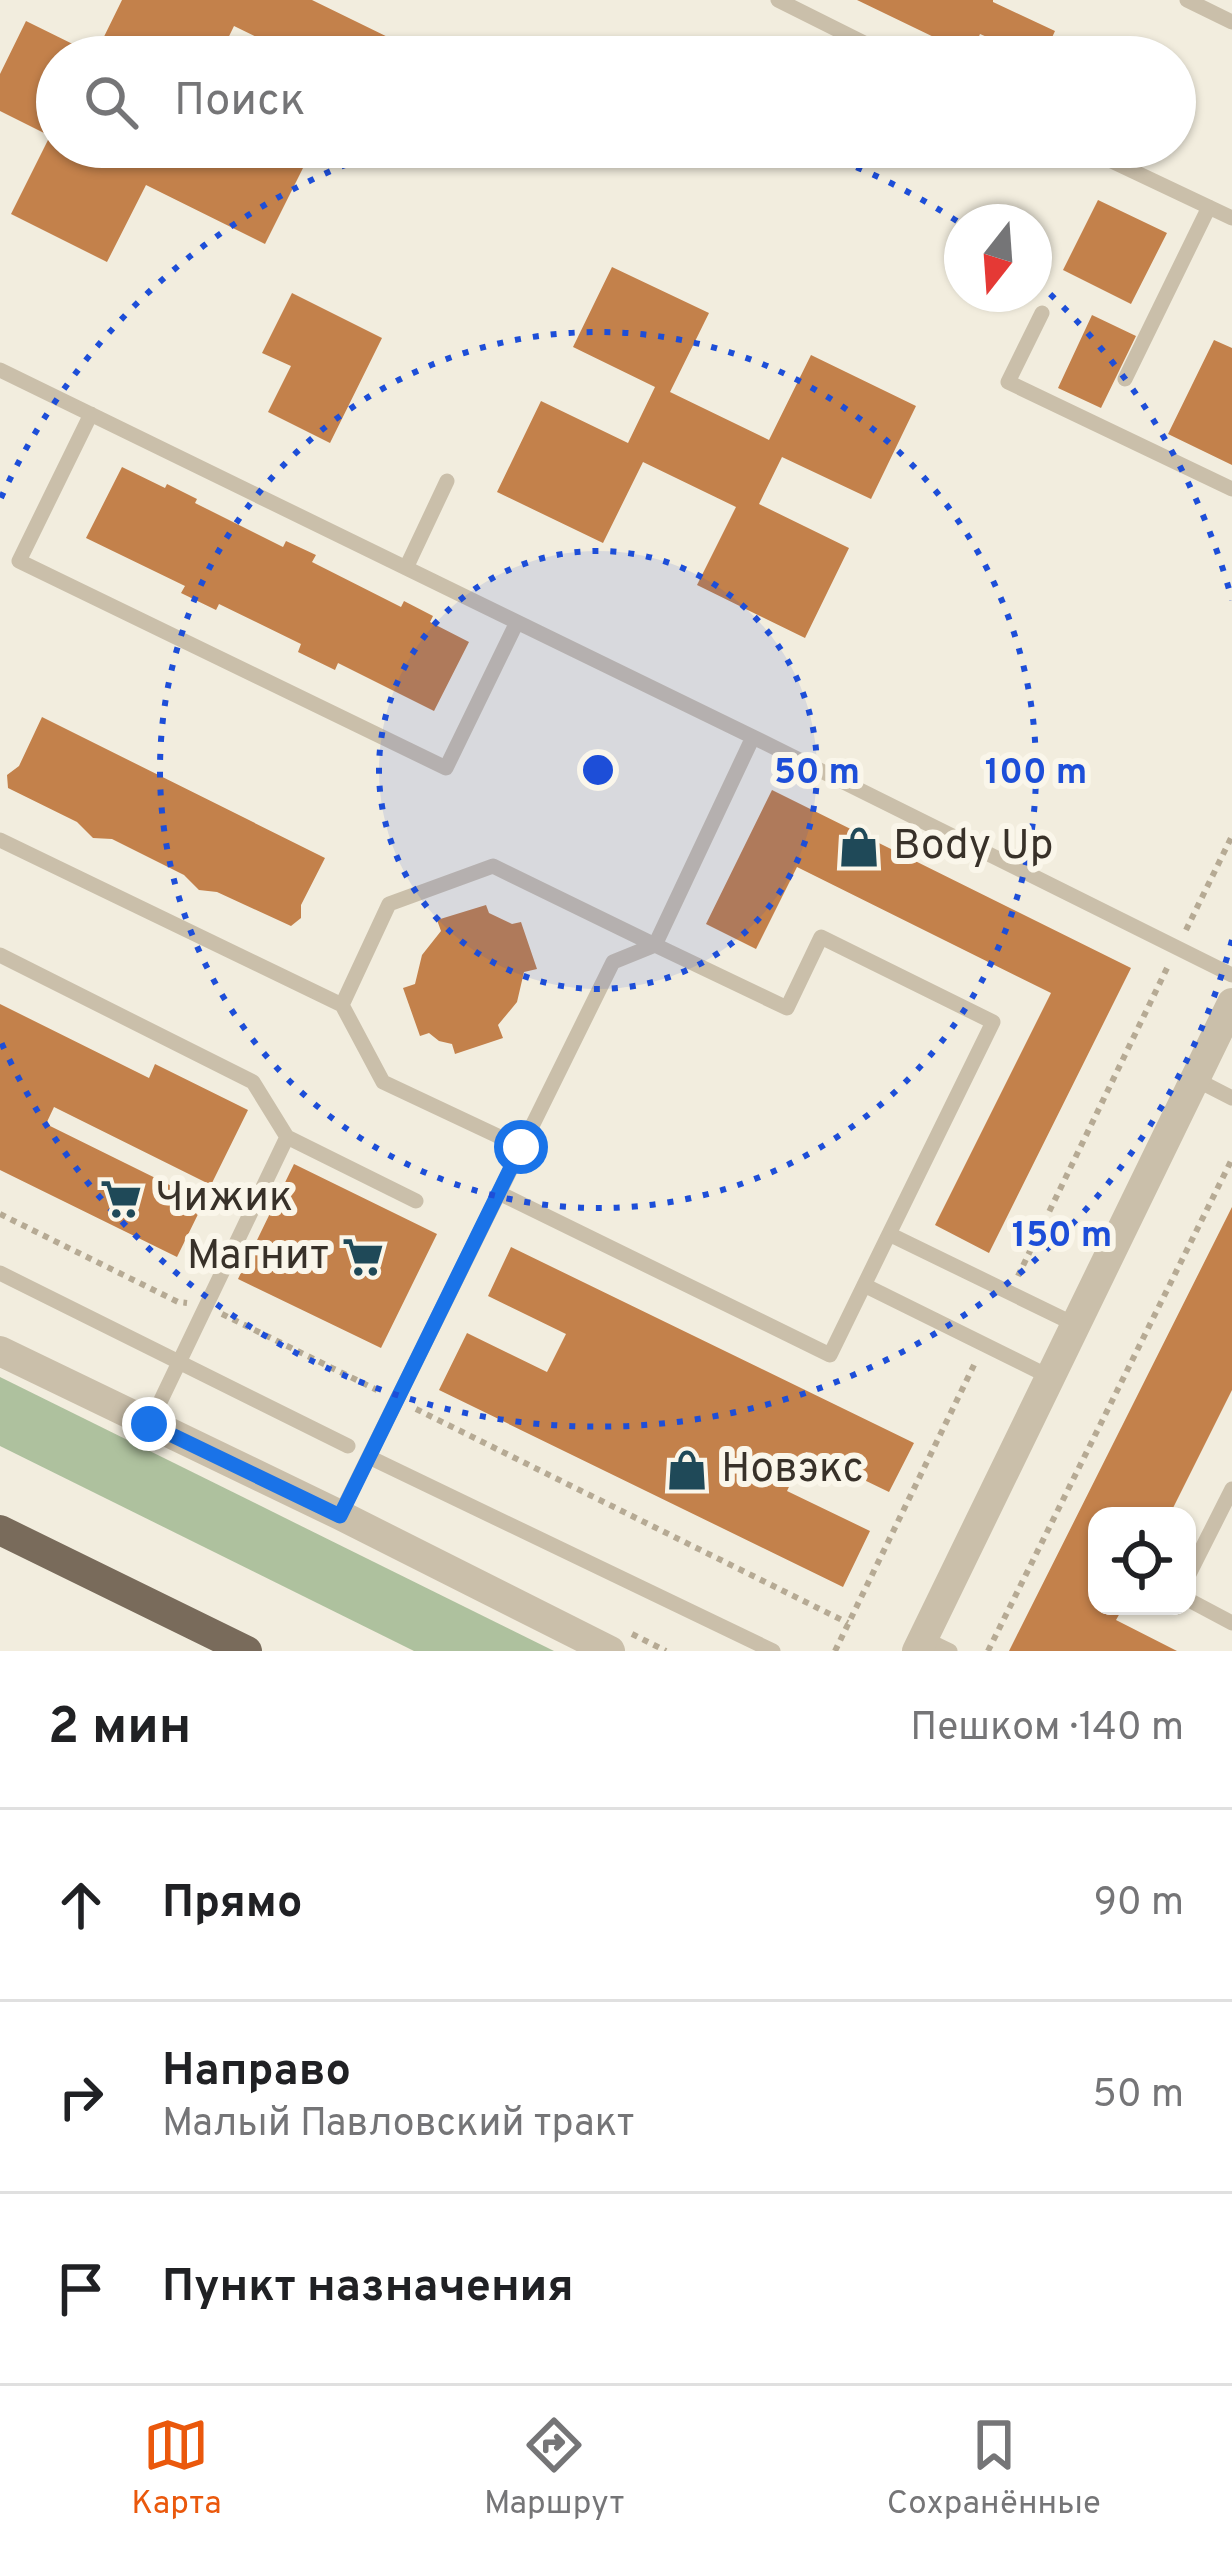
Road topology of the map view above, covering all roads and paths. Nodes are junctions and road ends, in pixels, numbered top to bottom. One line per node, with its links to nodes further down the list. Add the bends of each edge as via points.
1 (778, 0): 4 (lane)
2 (1187, 0): 3 (lane)
3 (1232, 22)
4 (850, 36)
5 (1139, 168): 6 (lane)
6 (1209, 207): 7 (lane); 10 (lane)
7 (1232, 218)
8 (1042, 313): 13 (lane, via 1008,382)
9 (0, 370): 11 (lane)
10 (1125, 379)
11 (91, 414): 14 (lane); 15 (lane, via 20,562 446,768)
12 (446, 481): 14 (lane)
13 (1232, 489)
14 (406, 568): 15 (lane)
15 (517, 622): 16 (lane)
16 (752, 737): 19 (lane); 20 (lane)
17 (1232, 836): 20 (path)
18 (0, 841): 24 (lane)
19 (655, 945): 24 (lane, via 493,866 389,904); 28 (lane, via 614,962); 33 (lane, via 787,1008 821,937 993,1022)
20 (1177, 948): 22 (lane)
21 (0, 956): 27 (lane, via 253,1082)
22 (1232, 975)
23 (1232, 1003): 25 (street)
24 (343, 1005): 28 (lane, via 383,1082)
25 (1195, 1079): 26 (lane); 37 (street)
26 (1232, 1098)
27 (287, 1137): 31 (lane); 36 (lane)
28 (521, 1147): 30 (lane)
29 (1232, 1159): 56 (path)
30 (500, 1193): 35 (lane, via 830,1355); 41 (lane)
31 (416, 1201)
32 (0, 1214): 36 (path, via 178,1302)
33 (889, 1234): 35 (lane); 37 (lane)
34 (0, 1273): 39 (lane)
35 (864, 1285): 40 (lane)
36 (207, 1306): 39 (lane); 41 (path)
37 (1076, 1325): 40 (street)
38 (0, 1351): 42 (street)
39 (179, 1363): 42 (lane); 43 (lane)
40 (1050, 1377): 52 (street)
41 (397, 1400): 44 (lane); 50 (path)
42 (149, 1424): 46 (street)
43 (348, 1447)
44 (369, 1457): 46 (lane); 55 (lane)
45 (1232, 1490): 48 (lane)
46 (340, 1516): 54 (street)
47 (0, 1529): 53 (main road)
48 (1196, 1560)
49 (1196, 1605): 51 (lane)
50 (848, 1623)
51 (1232, 1623)
52 (930, 1647)
53 (247, 1651)
54 (610, 1651)
55 (773, 1651)
56 (988, 1651)

